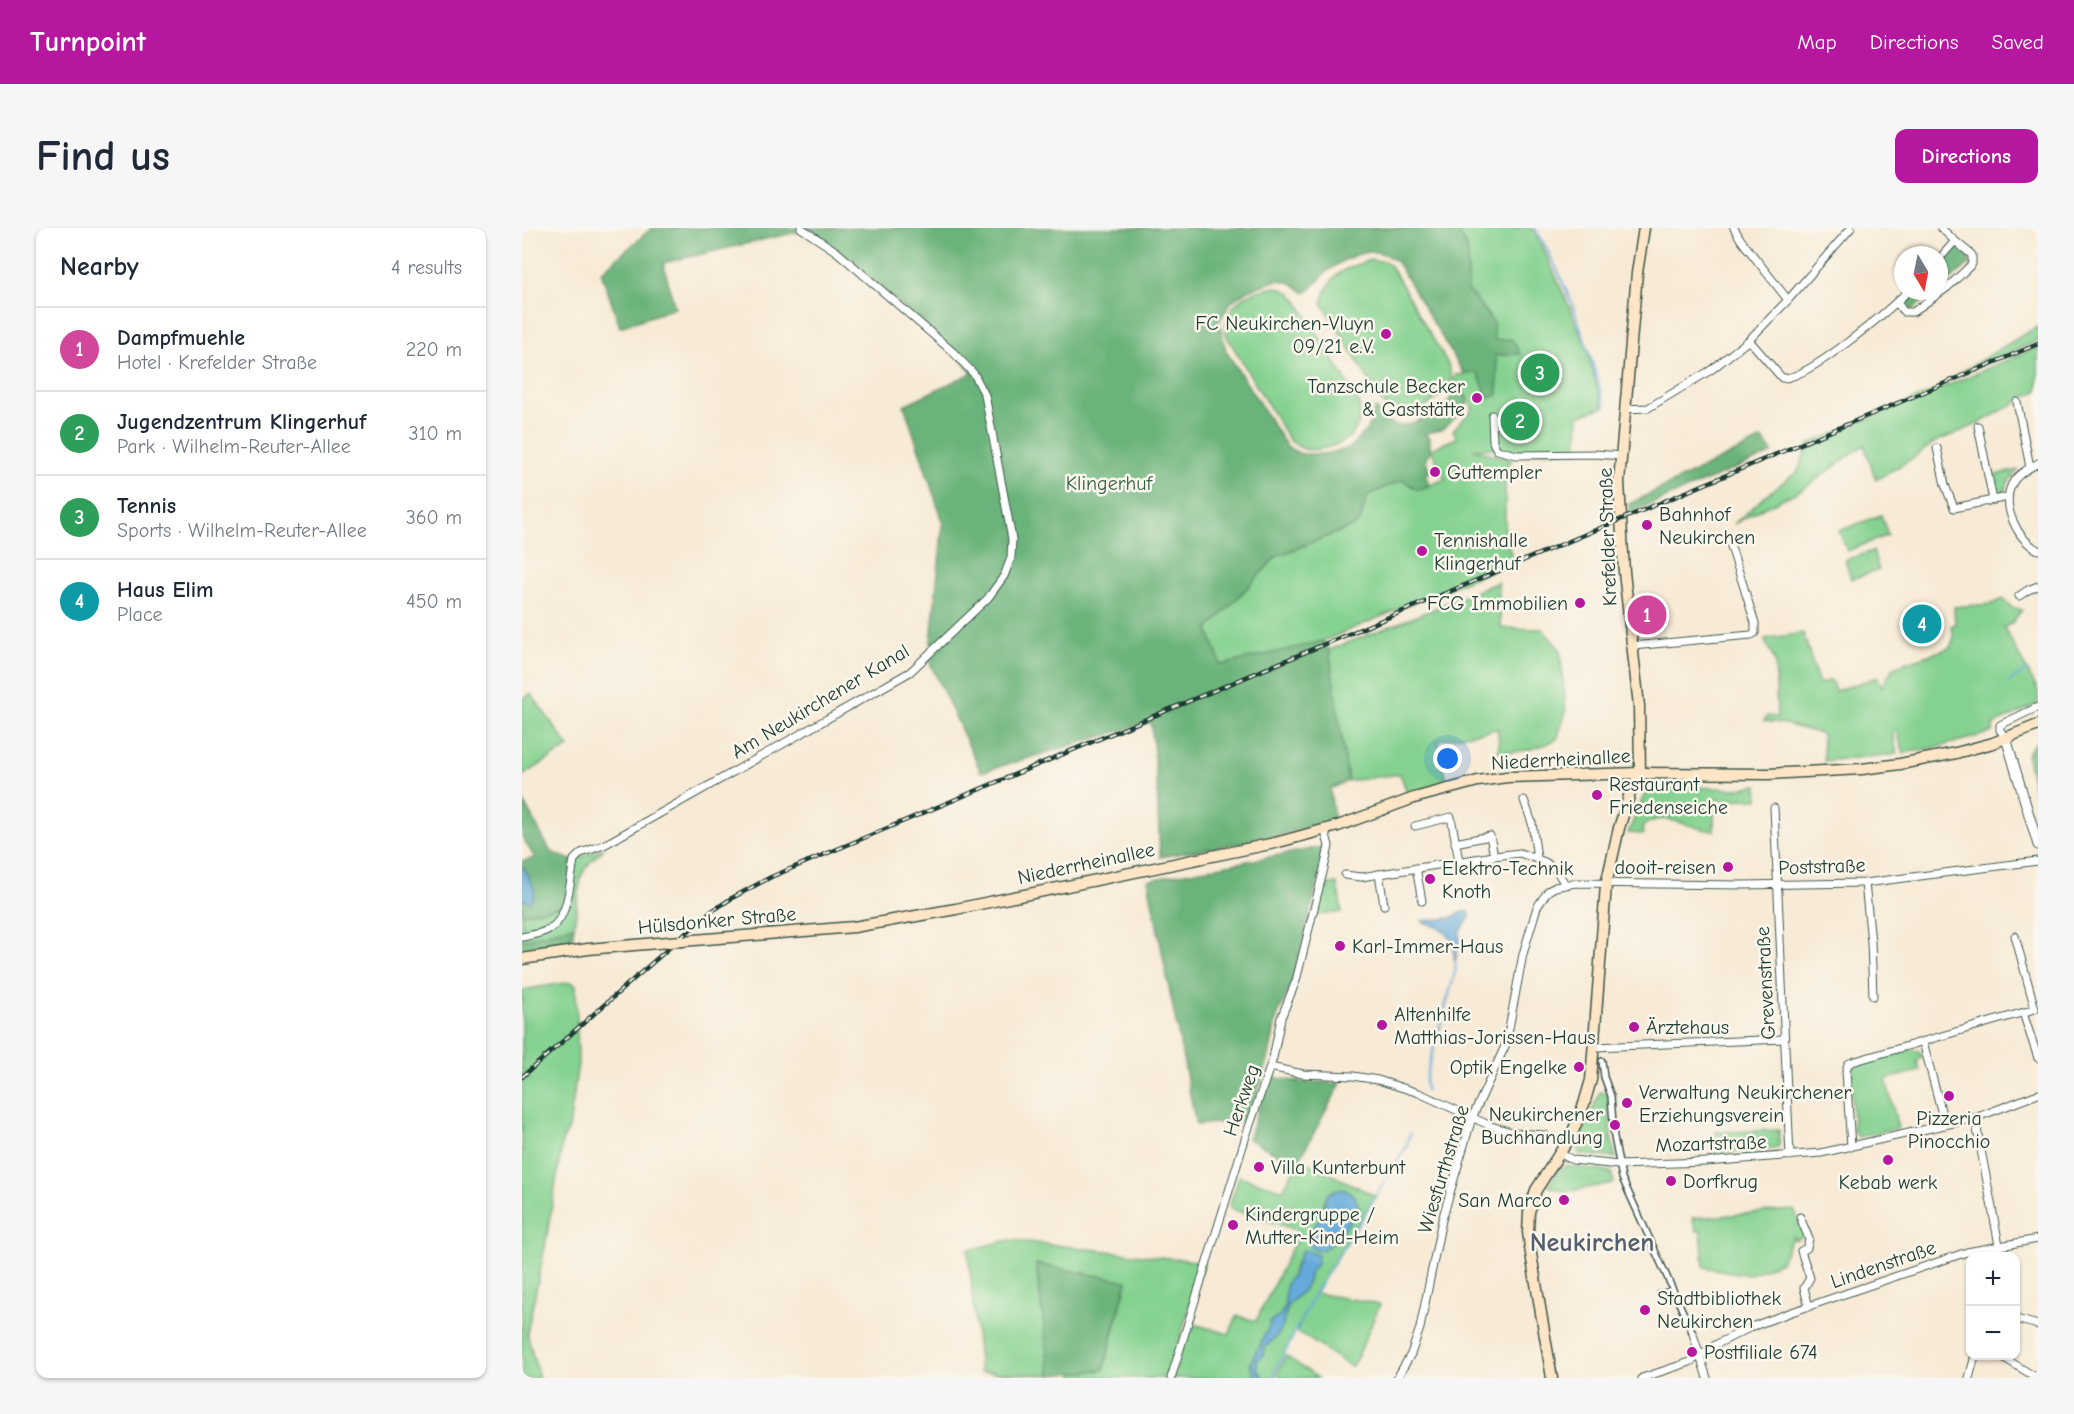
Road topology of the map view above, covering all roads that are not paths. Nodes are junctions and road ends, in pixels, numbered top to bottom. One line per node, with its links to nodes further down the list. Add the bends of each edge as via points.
1 (801, 228): 52 (street, Am Neukirchener Kanal, via 837,252 974,374 985,395 1012,539 1011,558 1004,576 988,598 910,672 630,831 577,856 563,916 548,931)
2 (1642, 228): 13 (main road, Krefelder Straße)
3 (1734, 228): 8 (street)
4 (1851, 228): 8 (street)
5 (1941, 228): 6 (street)
6 (1955, 241): 7 (street); 10 (street, via 1973,258 1964,273 1912,312 1904,312)
7 (1948, 249)
8 (1788, 300): 11 (street)
9 (1900, 300): 10 (street)
10 (1897, 303): 11 (street, via 1862,332 1788,379 1782,378)
11 (1749, 339): 13 (street, via 1711,370 1648,408)
12 (2017, 402): 19 (street)
13 (1626, 409): 17 (main road, Krefelder Straße)
14 (1492, 415): 17 (street, via 1497,450 1517,455)
15 (1978, 426): 21 (street)
16 (1937, 448): 21 (street, via 1954,508)
17 (1622, 456): 26 (main road, Krefelder Straße, via 1622,555)
18 (2038, 463): 19 (street)
19 (2030, 468): 20 (street, via 2013,482)
20 (2008, 497): 21 (street); 23 (street, via 2017,529)
21 (1993, 500)
22 (1728, 537): 26 (street, via 1755,633)
23 (2038, 550)
24 (2038, 586): 25 (street)
25 (2019, 596)
26 (1632, 646): 30 (main road, Krefelder Straße, via 1639,706)
27 (2038, 707): 29 (street, via 2000,725)
28 (2038, 725): 29 (main road, Niederrheinallee)
29 (2006, 738): 30 (main road, Niederrheinallee, via 1956,753 1862,769 1758,774); 36 (street)
30 (1640, 773): 34 (main road, Niederrheinallee, via 1507,777 1478,782 1414,798); 47 (main road, via 1630,790)
31 (1524, 801): 38 (street)
32 (1774, 808): 46 (street, Grevenstraße)
33 (1415, 826): 35 (street, via 1451,817)
34 (1325, 831): 50 (main road, Niederrheinallee); 61 (street, Herkweg, via 1329,846 1326,860)
35 (1455, 843): 37 (street, via 1490,836); 39 (street)
36 (2038, 845)
37 (1494, 856): 38 (street, via 1520,853); 39 (street)
38 (1538, 858): 45 (street, via 1556,870)
39 (1459, 861): 41 (street)
40 (2038, 861): 44 (street, Poststraße)
41 (1416, 868): 42 (street); 48 (street)
42 (1379, 874): 43 (street); 49 (street)
43 (1345, 875)
44 (1865, 883): 46 (street, Poststraße); 54 (street)
45 (1565, 884): 47 (street); 63 (street, Wiesfurthstraße, via 1548,891 1537,907 1523,954 1506,1044)
46 (1776, 884): 47 (street, Poststraße); 56 (street, Grevenstraße)
47 (1606, 885): 58 (main road)
48 (1422, 901)
49 (1384, 905)
50 (915, 917): 53 (main road, Hülsdonker Straße, bridge, via 854,927 588,949)
51 (2015, 936): 55 (street, via 2035,1009)
52 (522, 937)
53 (522, 959)
54 (1873, 996)
55 (2023, 1013): 57 (street); 59 (street)
56 (1784, 1039): 58 (street); 69 (street, Grevenstraße)
57 (1923, 1042): 65 (street); 67 (street, via 1848,1064)
58 (1595, 1047): 68 (main road, via 1584,1104)
59 (2038, 1058)
60 (1602, 1061): 70 (street, via 1611,1095)
61 (1270, 1067): 63 (street, via 1303,1074 1378,1080 1428,1096); 84 (street, Herkweg)
62 (2038, 1094): 64 (street, Mozartstraße)
63 (1472, 1118): 66 (street, via 1515,1133); 85 (street, Wiesfurthstraße, via 1442,1220 1420,1328)
64 (1975, 1118): 65 (street, Mozartstraße); 73 (street)
65 (1945, 1125): 67 (street, Mozartstraße)
66 (1545, 1135)
67 (1851, 1147): 69 (street, Mozartstraße)
68 (1559, 1153): 70 (street, Mozartstraße, via 1573,1160); 86 (main road, via 1536,1190 1528,1232)
69 (1790, 1156): 70 (street, Mozartstraße)
70 (1618, 1165): 75 (street)
71 (1800, 1217): 77 (street, Lindenstraße, via 1809,1239 1807,1248 1801,1251 1810,1278 1803,1288)
72 (2038, 1239): 73 (street, Lindenstraße)
73 (1999, 1245): 74 (street); 77 (street, Lindenstraße, via 1967,1252)
74 (1999, 1252)
75 (1672, 1290): 76 (street); 80 (street)
76 (1660, 1294)
77 (1809, 1307): 81 (street, Lindenstraße, via 1751,1327)
78 (2020, 1320): 79 (street)
79 (2038, 1325)
80 (1693, 1334): 81 (street)
81 (1700, 1354): 87 (street, Lindenstraße, via 1690,1362); 88 (street)
82 (1975, 1360): 89 (street)
83 (2008, 1360): 90 (street)
84 (1171, 1378)
85 (1397, 1378)
86 (1552, 1378)
87 (1642, 1378)
88 (1707, 1378)
89 (1969, 1378)
90 (2037, 1378)

